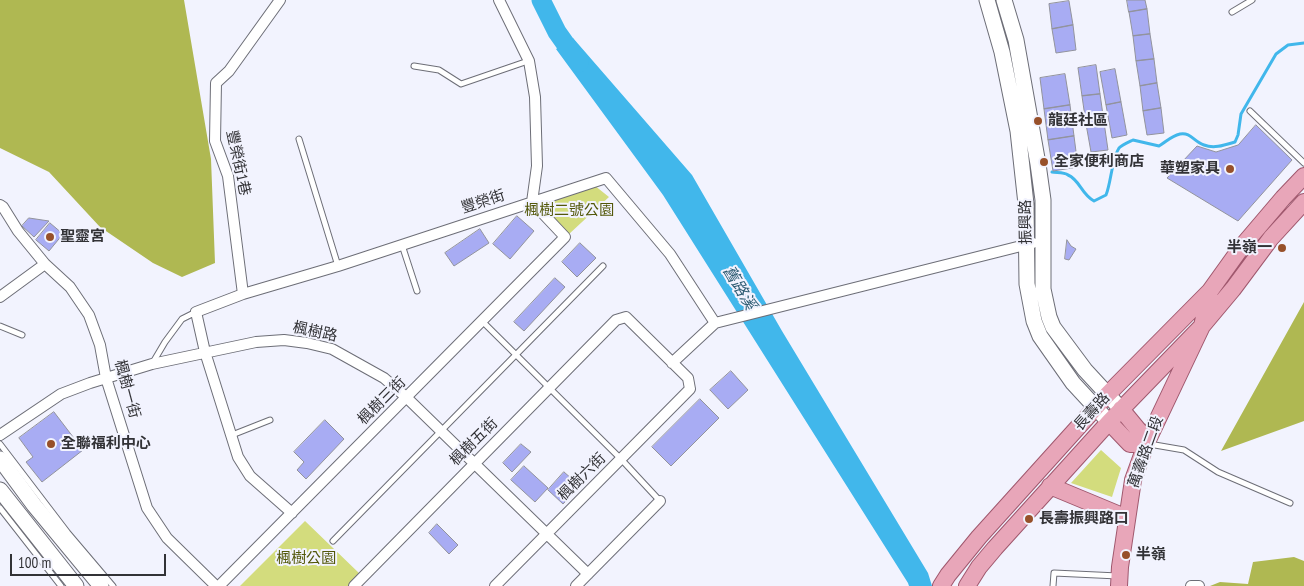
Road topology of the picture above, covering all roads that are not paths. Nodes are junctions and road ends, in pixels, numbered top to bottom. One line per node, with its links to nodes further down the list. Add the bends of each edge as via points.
1 (280, 0): 24 (street, 豐榮街1巷, via 216,83 215,141 228,176)
2 (499, 0): 7 (street)
3 (987, 0): 17 (street, 振興路, via 1002,52 1018,131 1026,204)
4 (1004, 0): 16 (street, 振興路, via 1016,40 1038,164)
5 (1252, 0): 6 (lane)
6 (1232, 12)
7 (529, 60): 8 (lane, via 461,84 439,70); 13 (street, via 536,105 536,166)
8 (414, 66)
9 (1250, 111): 11 (lane)
10 (299, 139): 20 (lane)
11 (1304, 163)
12 (1304, 176): 23 (main road, 萬壽路二段, via 1243,245)
13 (532, 202): 18 (street, 豐榮街); 27 (street, 楓樹三街, via 565,237); 28 (street, 豐榮街, via 606,178 670,254)
14 (1304, 202): 30 (main road, 萬壽路二段, via 1271,238)
15 (0, 205): 19 (street, 楓樹一街)
16 (1044, 241): 17 (street); 38 (street, 振興路, via 1044,289 1053,327)
17 (1026, 244): 28 (street); 40 (street, 振興路, via 1027,284 1040,336)
18 (402, 245): 20 (street, 豐榮街); 22 (lane)
19 (45, 264): 25 (street); 36 (street, 楓樹一街, via 70,287 89,315 100,345)
20 (338, 266): 24 (street, 豐榮街)
21 (602, 266): 33 (lane)
22 (417, 291)
23 (1210, 291): 30 (main road, 萬壽路二段); 38 (main road, 長壽路)
24 (242, 294): 26 (street, 豐榮街)
25 (0, 297)
26 (196, 312): 32 (street); 35 (lane, via 182,319)
27 (482, 321): 33 (lane); 39 (street, 楓樹三街)
28 (715, 323): 34 (street)
29 (0, 326): 31 (lane)
30 (1202, 326): 41 (main road, 長壽路); 48 (main road, 萬壽路二段)
31 (22, 335)
32 (205, 352): 35 (street, 楓樹路); 39 (street, 楓樹路, via 256,342 307,342 332,349 365,366); 46 (street)
33 (516, 355): 37 (lane); 44 (lane)
34 (672, 363): 37 (street, 楓樹五街, via 626,317 616,320); 50 (street, 楓樹六街, via 688,378 690,390)
35 (152, 364): 36 (street, 楓樹路)
36 (106, 378): 45 (street, 楓樹路, via 61,394); 67 (street, 楓樹一街, via 147,508 167,538)
37 (549, 388): 50 (lane); 51 (street, 楓樹五街)
38 (1107, 395): 40 (main road, 長壽路); 41 (street, 振興路)
39 (406, 397): 44 (street, 楓樹路); 57 (street, 楓樹三街)
40 (1095, 409): 43 (street, 振興路); 72 (main road, 長壽路, via 979,537)
41 (1121, 409): 43 (main road, 長壽路); 48 (main road)
42 (270, 420): 46 (lane)
43 (1109, 422): 48 (main road, via 1130,444); 52 (main road, 長壽路)
44 (442, 431): 51 (street, 楓樹路); 60 (lane)
45 (0, 435)
46 (232, 435): 57 (street, via 238,457 250,476)
47 (0, 444): 66 (lane)
48 (1146, 444): 55 (lane, via 1184,450 1218,472); 58 (main road, 萬壽路二段, via 1133,480)
49 (0, 459): 65 (street)
50 (621, 459): 54 (lane); 59 (street, 楓樹六街)
51 (475, 464): 59 (street, 楓樹路); 69 (street, 楓樹五街)
52 (1050, 486): 58 (main road); 73 (main road, 長壽路, via 979,567)
53 (0, 490): 64 (street)
54 (660, 501): 61 (street)
55 (1290, 503)
56 (0, 508): 63 (lane)
57 (292, 513): 68 (street, 楓樹三街)
58 (1127, 518): 62 (main road, 萬壽路二段)
59 (547, 534): 61 (street, 楓樹路); 70 (street, 楓樹六街)
60 (333, 541)
61 (588, 574): 71 (street)
62 (1119, 581): 74 (lane, via 1054,573)
63 (61, 586)
64 (76, 586)
65 (101, 586)
66 (113, 586)
67 (216, 586)
68 (219, 586)
69 (354, 586)
70 (495, 586)
71 (576, 586)
72 (941, 586)
73 (967, 586)
74 (1053, 586)
75 (1191, 586): 76 (street)
76 (1199, 586)

